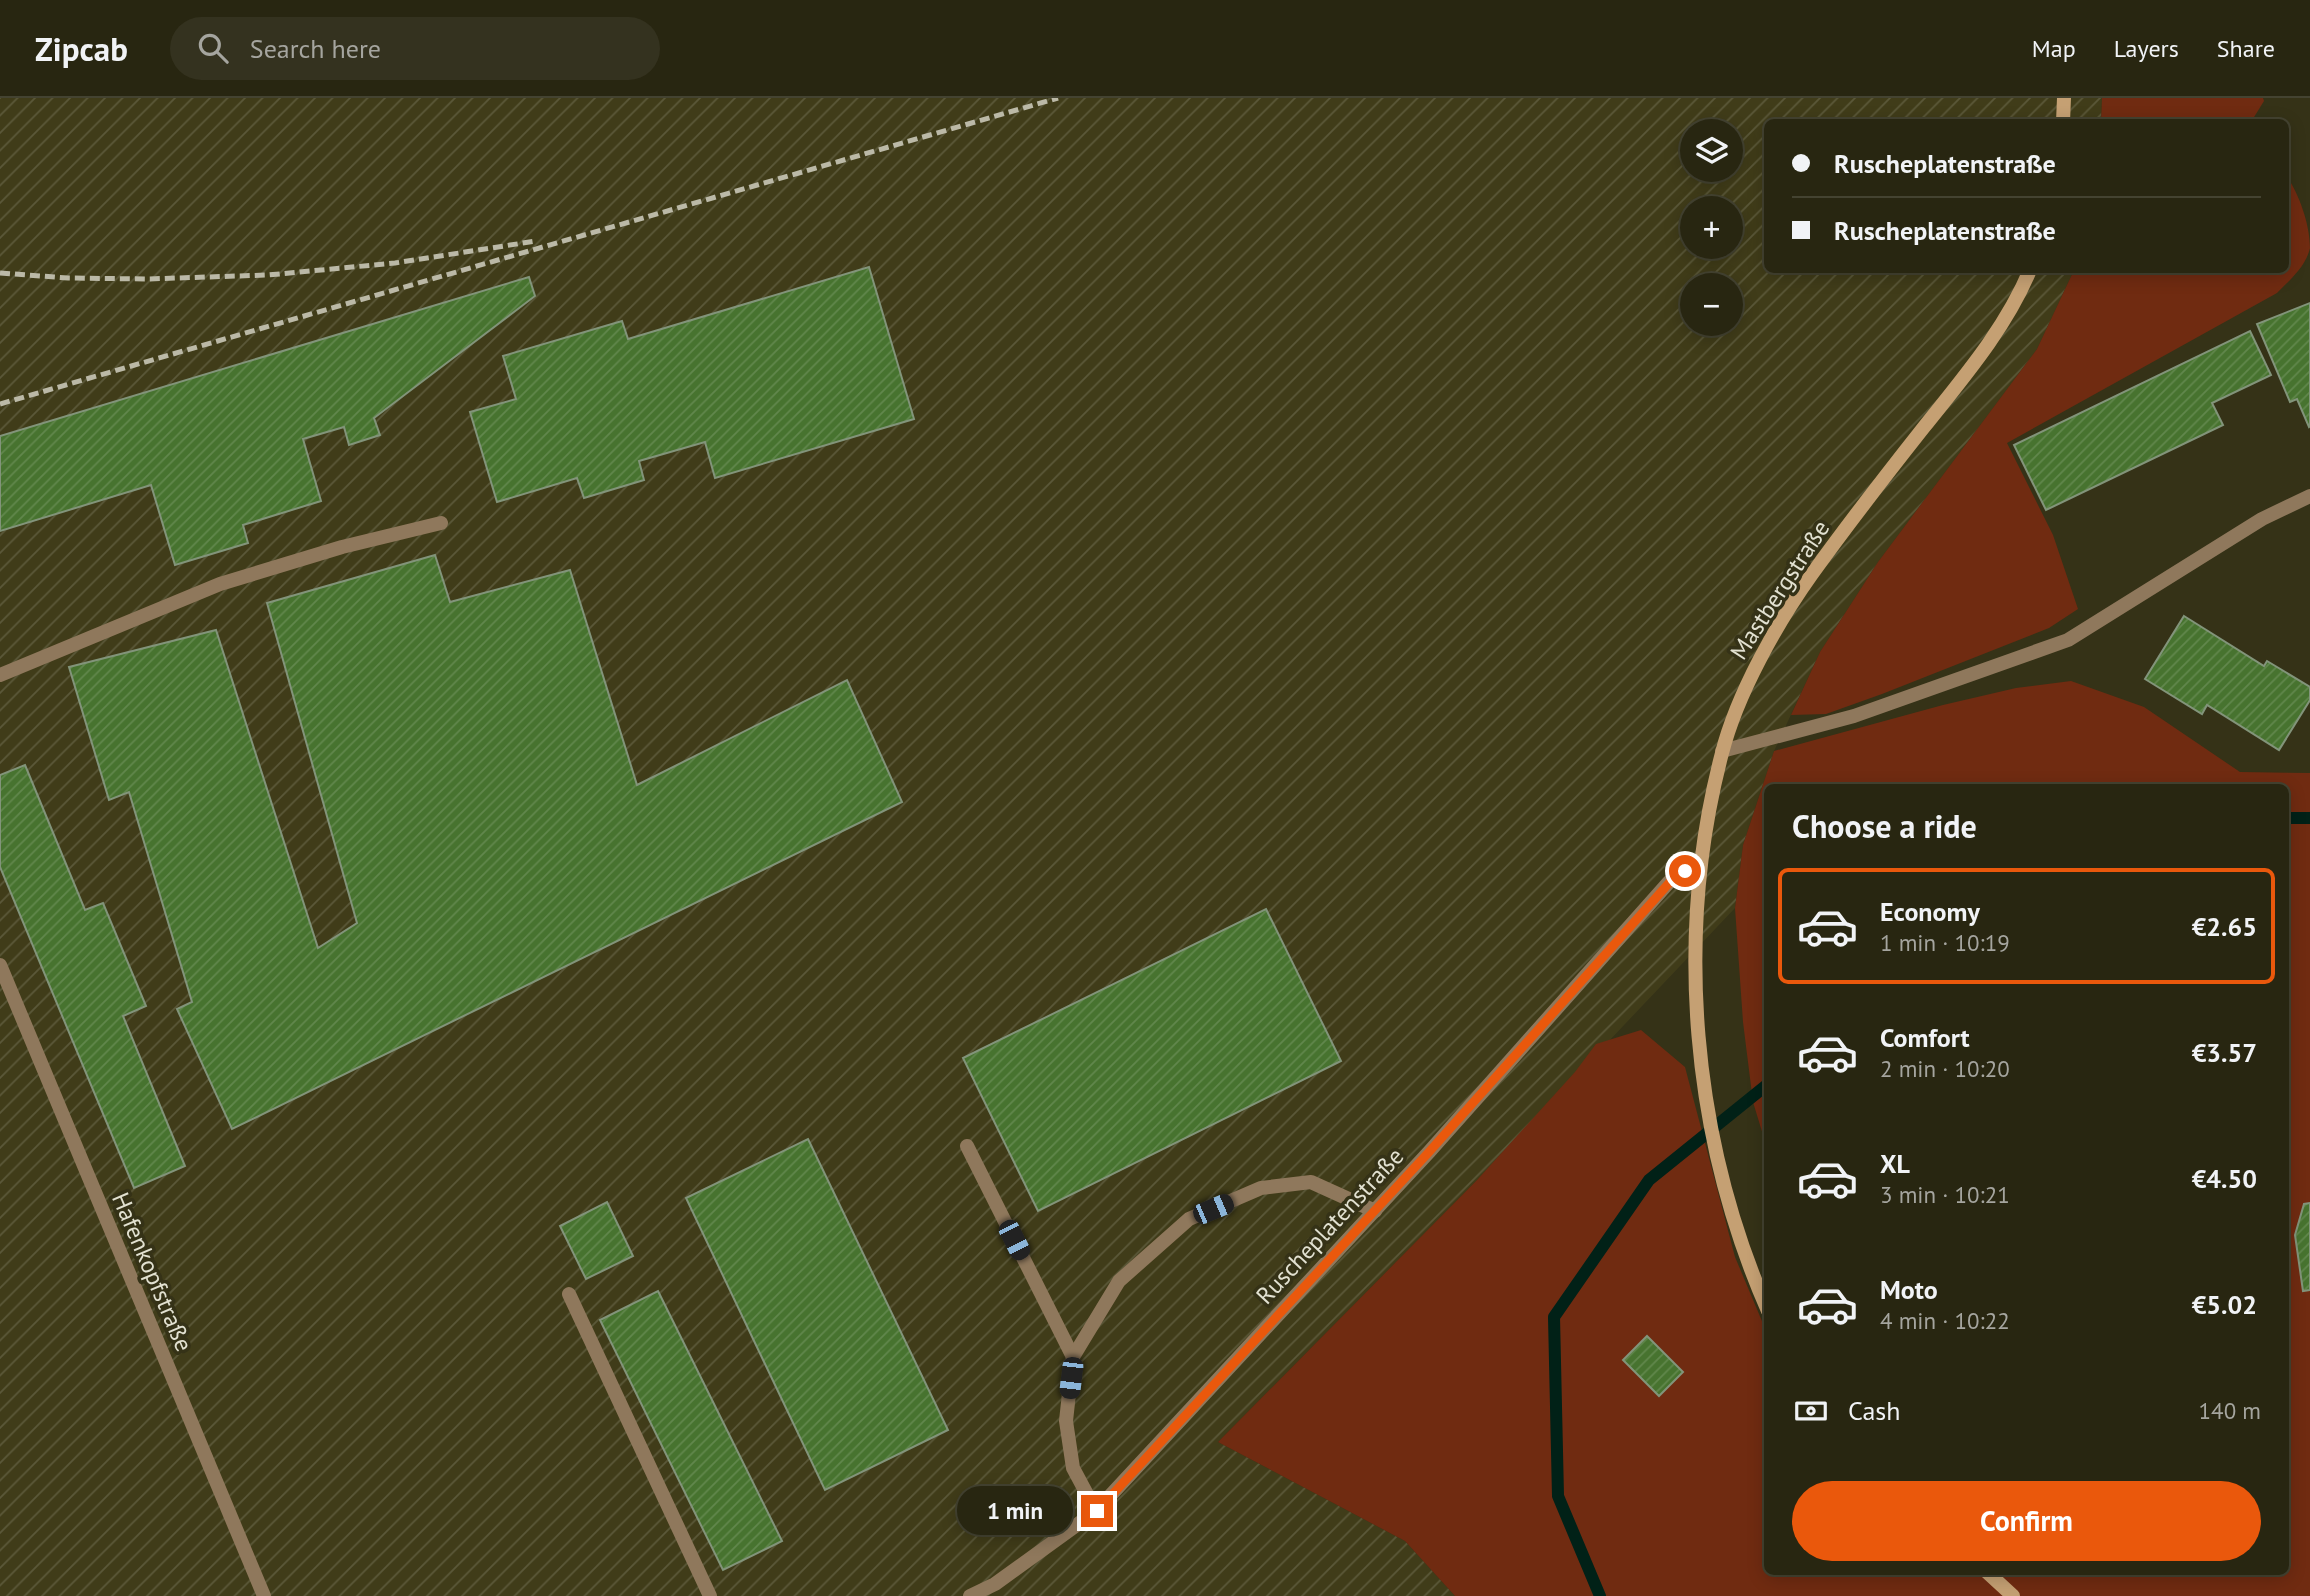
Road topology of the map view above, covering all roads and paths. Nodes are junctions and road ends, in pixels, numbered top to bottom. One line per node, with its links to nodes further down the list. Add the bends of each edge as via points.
1 (2064, 98): 2 (main road)
2 (2063, 119)
3 (2029, 273): 7 (main road, Mastbergstraße, via 1972,368 1783,618 1750,678)
4 (2310, 496): 7 (street, via 2262,519 2068,640 1854,716)
5 (441, 523): 6 (street, via 220,584)
6 (0, 675)
7 (1722, 751): 8 (main road, Mastbergstraße)
8 (1700, 860): 11 (street, Ruscheplatenstraße, via 1670,882); 13 (main road, Mastbergstraße, via 1696,944 1702,1080 1720,1177)
9 (0, 965): 17 (street, Hafenkopfstraße)
10 (968, 1146): 14 (street)
11 (1375, 1210): 14 (street, via 1311,1182 1261,1188 1189,1219 1119,1282); 15 (street, Ruscheplatenstraße)
12 (569, 1294): 18 (street)
13 (1764, 1302)
14 (1073, 1357): 15 (street, via 1066,1421 1071,1456)
15 (1097, 1511): 19 (street, Ruscheplatenstraße, via 995,1584)
16 (1990, 1575): 20 (main road)
17 (264, 1596)
18 (710, 1596)
19 (970, 1596)
20 (2013, 1596)

